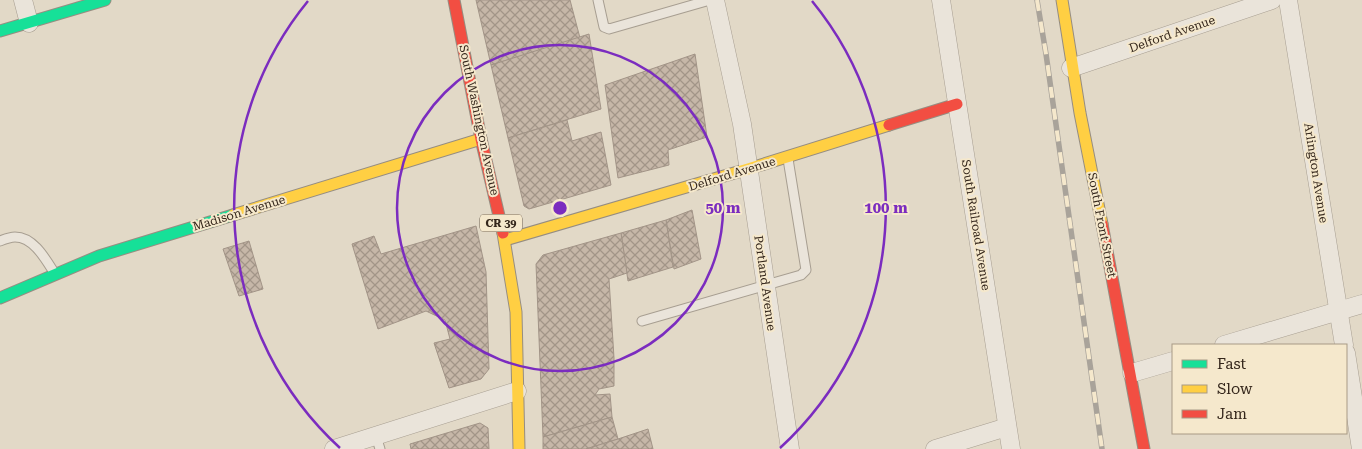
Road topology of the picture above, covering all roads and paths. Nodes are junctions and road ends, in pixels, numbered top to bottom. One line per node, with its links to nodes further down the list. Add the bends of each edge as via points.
1 (23, 0): 11 (street)
2 (105, 0): 11 (street)
3 (454, 0): 15 (street, South Washington Avenue / CR 39)
4 (598, 0): 5 (lane, via 604,27 609,29)
5 (710, 0)
6 (715, 0): 17 (street, Portland Avenue, via 742,124)
7 (941, 0): 14 (street, South Railroad Avenue)
8 (1062, 0): 13 (street, South Front Street)
9 (1272, 0): 13 (street, Delford Avenue)
10 (1288, 0): 24 (street, Arlington Avenue)
11 (29, 23): 12 (street)
12 (0, 31)
13 (1072, 68): 30 (street, South Front Street)
14 (957, 104): 16 (street, Delford Avenue); 32 (street, South Railroad Avenue)
15 (481, 139): 18 (street, South Washington Avenue / CR 39); 20 (street, Madison Avenue, via 99,256)
16 (787, 157): 17 (street, Delford Avenue); 21 (lane, via 806,270 801,275)
17 (748, 169): 18 (street, Delford Avenue); 21 (street, Portland Avenue)
18 (506, 240): 31 (street, South Washington Avenue / CR 39, via 516,312)
19 (0, 241): 20 (lane, via 14,236 24,238 36,246)
20 (55, 274): 22 (street, Madison Avenue)
21 (765, 285): 25 (lane); 36 (street, Portland Avenue)
22 (0, 298)
23 (1362, 304): 24 (street)
24 (1339, 311): 26 (street); 27 (street, Arlington Avenue)
25 (642, 320)
26 (1227, 344)
27 (1344, 344)
28 (1347, 359): 40 (street)
29 (1172, 361): 30 (street)
30 (1132, 373): 39 (street, South Front Street)
31 (517, 391): 33 (street); 35 (street, South Washington Avenue / CR 39)
32 (1007, 427): 37 (street); 38 (street, South Railroad Avenue)
33 (378, 442): 34 (street)
34 (334, 449)
35 (519, 449)
36 (790, 449)
37 (935, 449)
38 (1011, 449)
39 (1144, 449)
40 (1361, 449)

